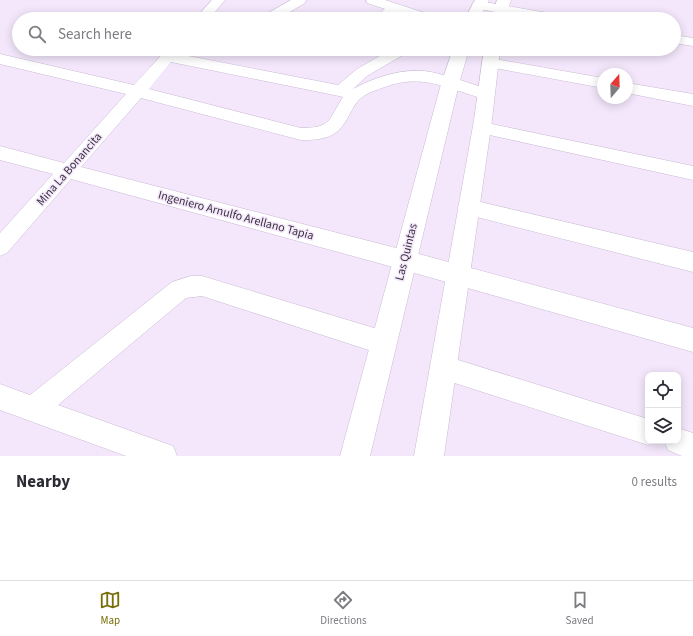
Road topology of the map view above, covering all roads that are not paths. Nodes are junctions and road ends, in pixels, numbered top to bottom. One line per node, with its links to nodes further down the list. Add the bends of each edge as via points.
1 (219, 0): 7 (street)
2 (300, 0): 8 (street)
3 (372, 0): 5 (street)
4 (481, 3): 6 (street); 11 (street)
5 (396, 8): 9 (street); 10 (street)
6 (501, 9): 12 (street)
7 (208, 12)
8 (280, 12)
9 (389, 12)
10 (408, 12)
11 (476, 12)
12 (533, 12)
13 (681, 40): 14 (street)
14 (693, 42)
15 (168, 56): 24 (street, Mina La Bonancita)
16 (184, 56): 25 (street)
17 (391, 56): 25 (street, via 348,82)
18 (459, 56): 22 (street, Las Quintas)
19 (491, 56): 21 (street); 26 (street)
20 (0, 59): 24 (street)
21 (597, 82)
22 (450, 84): 25 (street, via 421,76 402,78); 26 (street); 34 (street, Las Quintas)
23 (633, 89): 27 (street)
24 (137, 91): 25 (street, via 301,134 328,131 337,123); 30 (street, Mina La Bonancita)
25 (348, 93)
26 (485, 94): 28 (street)
27 (693, 100)
28 (482, 128): 31 (street); 32 (street)
29 (0, 153): 30 (street, Ingeniero Arnulfo Arellano Tapia)
30 (68, 171): 33 (street, Mina La Bonancita); 34 (street, Ingeniero Arnulfo Arellano Tapia)
31 (693, 173)
32 (468, 207): 35 (street); 36 (street)
33 (0, 247)
34 (404, 260): 36 (street, Ingeniero Arnulfo Arellano Tapia); 38 (street, Las Quintas)
35 (693, 262)
36 (456, 274): 37 (street, Ingeniero Arnulfo Arellano Tapia); 39 (street)
37 (693, 340)
38 (384, 343): 41 (street, via 202,286 191,286 180,289); 46 (street, Las Quintas)
39 (442, 367): 42 (street); 47 (street)
40 (0, 397): 41 (street)
41 (33, 409): 45 (street)
42 (645, 431)
43 (681, 442): 44 (street)
44 (693, 446)
45 (163, 456)
46 (355, 456)
47 (429, 456)

